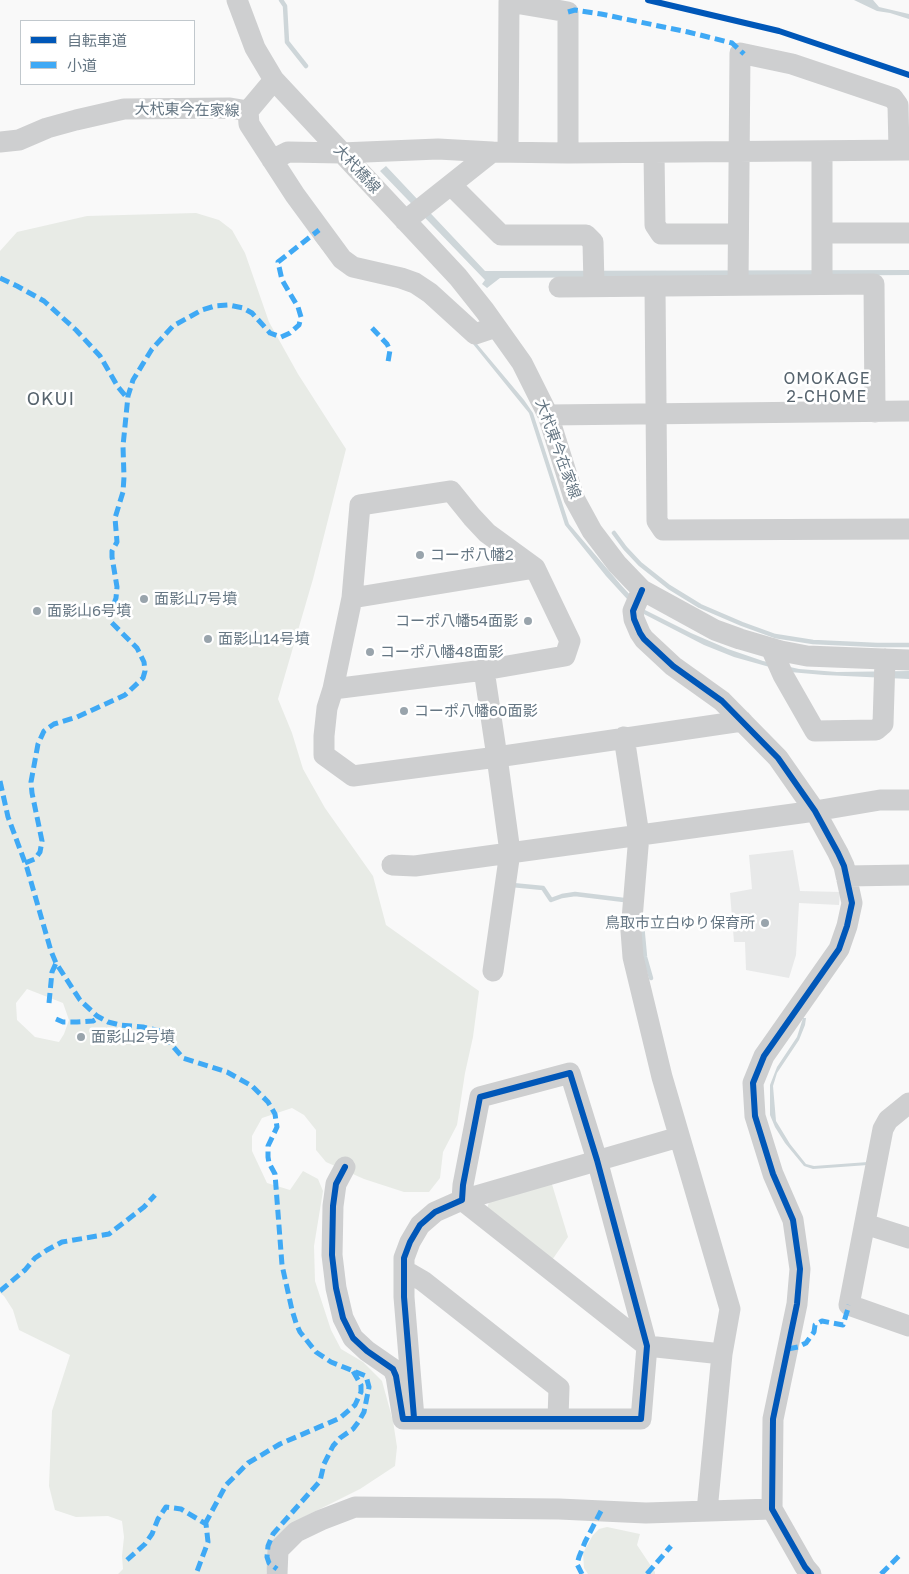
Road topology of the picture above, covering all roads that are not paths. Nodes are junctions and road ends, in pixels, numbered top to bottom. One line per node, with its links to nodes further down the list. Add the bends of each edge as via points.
1 (236, 0): 2 (street, 大杙橋線, via 255,48)
2 (274, 80): 3 (street); 9 (street, 大杙橋線)
3 (248, 111): 4 (street, 大杙東今在家線, via 230,108 124,109 48,128 19,140); 12 (street, 大杙東今在家線, via 249,124)
4 (0, 142)
5 (904, 150): 6 (street, via 898,105 893,98 792,64 740,53); 7 (street)
6 (739, 151): 7 (street); 11 (street); 17 (street)
7 (822, 151): 15 (street)
8 (500, 152): 9 (street, via 438,149); 10 (street); 10 (street, via 509,2 568,12); 13 (street)
9 (341, 153): 12 (street, via 288,152); 14 (street, 大杙橋線)
10 (568, 153): 11 (street)
11 (654, 153): 17 (street, via 655,225 661,234)
12 (272, 160): 23 (street, 大杙東今在家線, via 342,260 353,267 415,283 430,292 475,334)
13 (451, 185): 14 (street); 20 (street, via 501,235 586,235 593,242)
14 (405, 221): 23 (street, 大杙橋線, via 458,277)
15 (822, 233): 16 (street); 18 (street)
16 (909, 233)
17 (737, 234): 19 (street)
18 (822, 284): 19 (street); 25 (street, via 874,284)
19 (738, 285): 21 (street)
20 (594, 286): 21 (street); 22 (street)
21 (656, 286): 26 (street)
22 (559, 287)
23 (496, 327): 27 (street, 大杙東今在家線, via 522,363)
24 (909, 411): 25 (street)
25 (875, 412): 26 (street)
26 (657, 413): 27 (street); 28 (street, via 657,521 663,530)
27 (548, 415): 30 (street, 大杙東今在家線, via 574,498 592,531)
28 (909, 528)
29 (535, 568): 31 (street); 31 (street, via 487,533 451,491 360,505); 34 (street, via 570,641 565,656)
30 (642, 590): 32 (street, 大杙東今在家線, via 715,630); 37 (street, via 633,611 644,639 673,666 722,701)
31 (352, 598): 36 (street)
32 (771, 648): 35 (street, 大杙東今在家線); 35 (street, via 815,731 876,730 883,724)
33 (909, 660): 35 (street, 大杙東今在家線)
34 (484, 670): 36 (street); 39 (street)
35 (884, 670)
36 (333, 689): 39 (street, via 324,736 324,755 353,776)
37 (742, 721): 38 (street); 41 (street, via 778,758)
38 (624, 737): 39 (street); 42 (street)
39 (497, 757): 43 (street)
40 (909, 800): 41 (street, via 880,800)
41 (815, 811): 42 (street); 46 (street)
42 (639, 835): 43 (street); 49 (street, via 631,931 633,957)
43 (510, 852): 44 (street, via 415,866); 47 (street)
44 (392, 865)
45 (909, 875): 46 (street)
46 (846, 876): 61 (street, via 852,902 838,949 764,1056 754,1083 755,1116 773,1174 793,1220 800,1269 797,1304 773,1419)
47 (493, 970)
48 (909, 1103): 53 (street, via 888,1120 884,1129)
49 (679, 1137): 50 (street); 58 (street, via 730,1309)
50 (597, 1160): 52 (street); 52 (street, via 570,1073 480,1097); 57 (street)
51 (345, 1167): 59 (street, via 336,1184 332,1255 343,1318 353,1338 393,1369 403,1419)
52 (462, 1200): 55 (street, via 435,1212 420,1226 404,1258); 57 (street)
53 (865, 1224): 54 (street); 56 (street, via 849,1305)
54 (909, 1238)
55 (404, 1270): 59 (street); 60 (street, via 423,1281 559,1388)
56 (909, 1326)
57 (647, 1346): 58 (street); 60 (street, via 641,1419)
58 (722, 1354): 62 (street)
59 (414, 1418): 60 (street)
60 (558, 1418)
61 (772, 1509): 62 (street); 64 (street)
62 (707, 1511): 63 (street, via 646,1513 355,1507 296,1532 278,1550)
63 (277, 1574)
64 (811, 1574)

